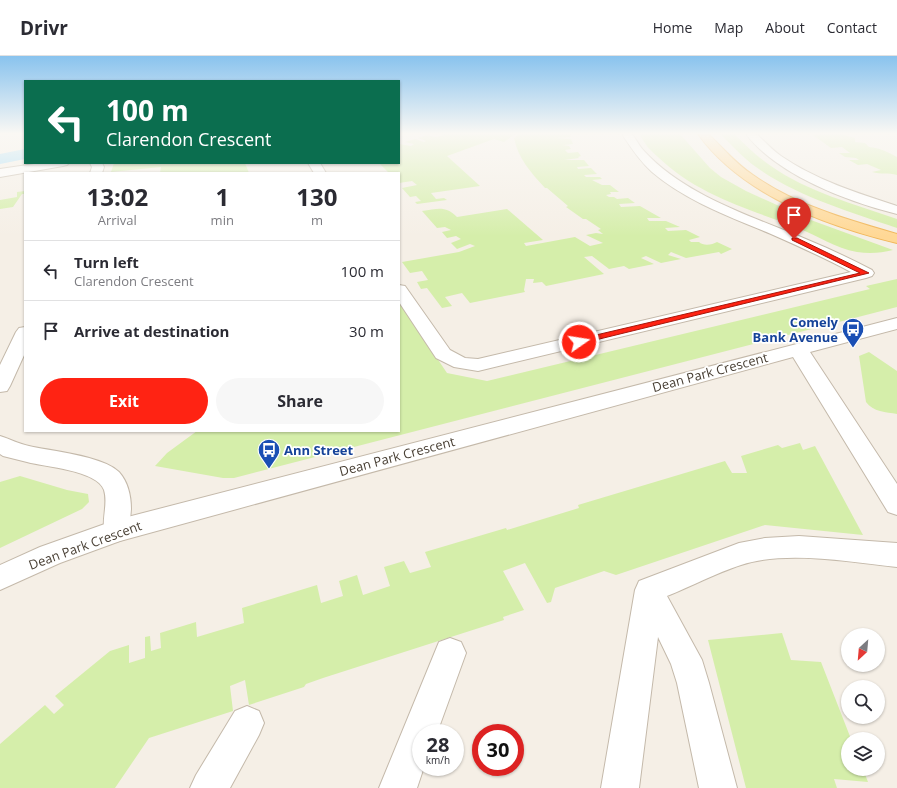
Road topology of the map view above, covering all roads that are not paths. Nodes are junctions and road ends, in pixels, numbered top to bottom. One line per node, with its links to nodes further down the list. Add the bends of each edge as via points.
1 (30, 168): 5 (street)
2 (656, 168): 8 (street, via 691,192 866,273 478,365 455,361 443,354)
3 (738, 168): 7 (main road, via 764,187 820,213)
4 (794, 168): 6 (street, via 832,186)
5 (0, 173)
6 (897, 210)
7 (897, 239)
8 (400, 291)
9 (897, 323): 11 (street, Dean Park Crescent)
10 (24, 334): 12 (street)
11 (798, 349): 14 (street); 15 (street, Dean Park Crescent)
12 (0, 386)
13 (0, 444): 15 (street, via 12,450 84,465 106,475 114,481 117,489)
14 (897, 505)
15 (116, 531): 17 (street, Dean Park Crescent, via 50,554)
16 (897, 555): 18 (street, via 818,548 765,549 739,554)
17 (0, 578)
18 (649, 590): 23 (street); 24 (street, via 686,660 694,683)
19 (450, 654): 22 (street)
20 (247, 724): 21 (street)
21 (209, 788)
22 (398, 788)
23 (620, 788)
24 (718, 788)

